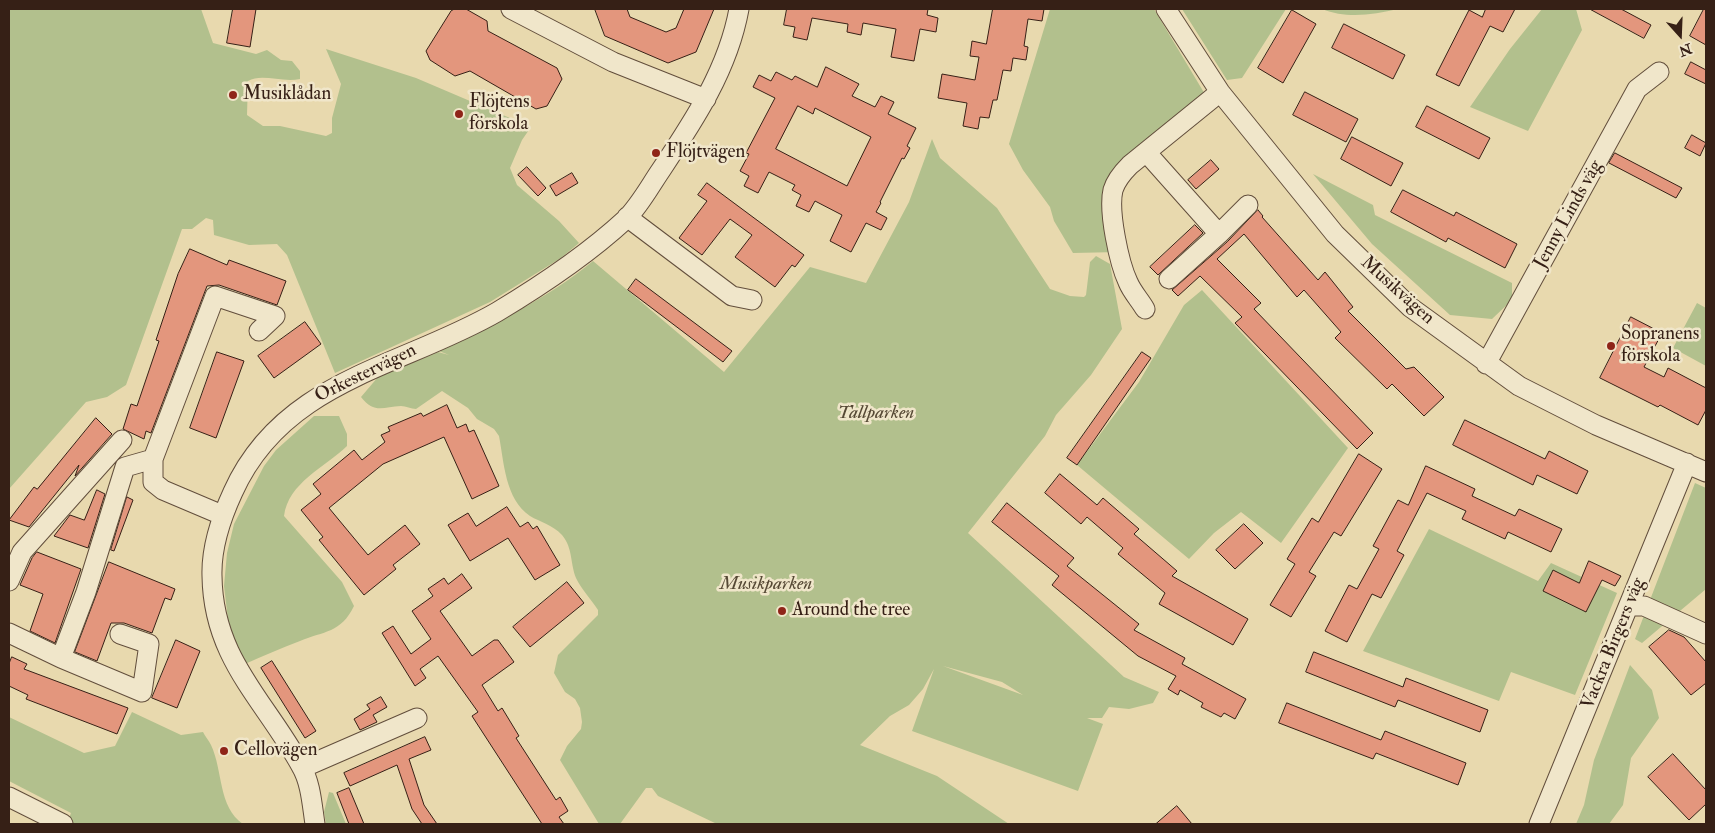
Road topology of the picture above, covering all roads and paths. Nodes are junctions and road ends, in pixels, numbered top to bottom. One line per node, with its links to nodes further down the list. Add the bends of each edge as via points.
1 (511, 9): 6 (street, via 613,62)
2 (739, 9): 6 (street, Orkestervägen, via 735,31)
3 (1166, 9): 5 (street)
4 (1659, 72): 15 (street, Jenny Linds väg, via 1637,89)
5 (1220, 92): 7 (street); 15 (street, Musikvägen, via 1335,234 1410,307)
6 (706, 99): 9 (street, Orkestervägen)
7 (1146, 152): 10 (street); 13 (street, via 1120,175 1112,196 1119,252 1128,283)
8 (1248, 205): 10 (street)
9 (627, 217): 12 (street, via 732,296); 20 (street, Orkestervägen, via 556,275 495,313 370,368 302,406 252,456)
10 (1219, 234): 11 (street)
11 (1169, 279)
12 (752, 300)
13 (1144, 309)
14 (259, 331): 17 (street, via 275,316 215,296)
15 (1486, 364): 18 (street, Musikvägen, via 1519,386 1596,425)
16 (122, 440): 21 (street, via 22,552)
17 (153, 459): 20 (street, via 153,482 163,490); 26 (street, via 125,467 86,592)
18 (1687, 464): 19 (street, Musikvägen); 22 (street, Vackra Birgers väg)
19 (1706, 472)
20 (222, 515): 28 (street, Orkestervägen, via 212,576 218,626 238,672)
21 (9, 581)
22 (1629, 606): 25 (street, via 1644,606); 32 (street, Vackra Birgers väg)
23 (9, 633): 26 (street)
24 (120, 634): 26 (street, via 149,644 142,692)
25 (1706, 634)
26 (61, 658)
27 (417, 718): 28 (street)
28 (302, 768): 31 (street, Orkestervägen)
29 (9, 797): 30 (street)
30 (63, 824)
31 (315, 824)
32 (1539, 824)

